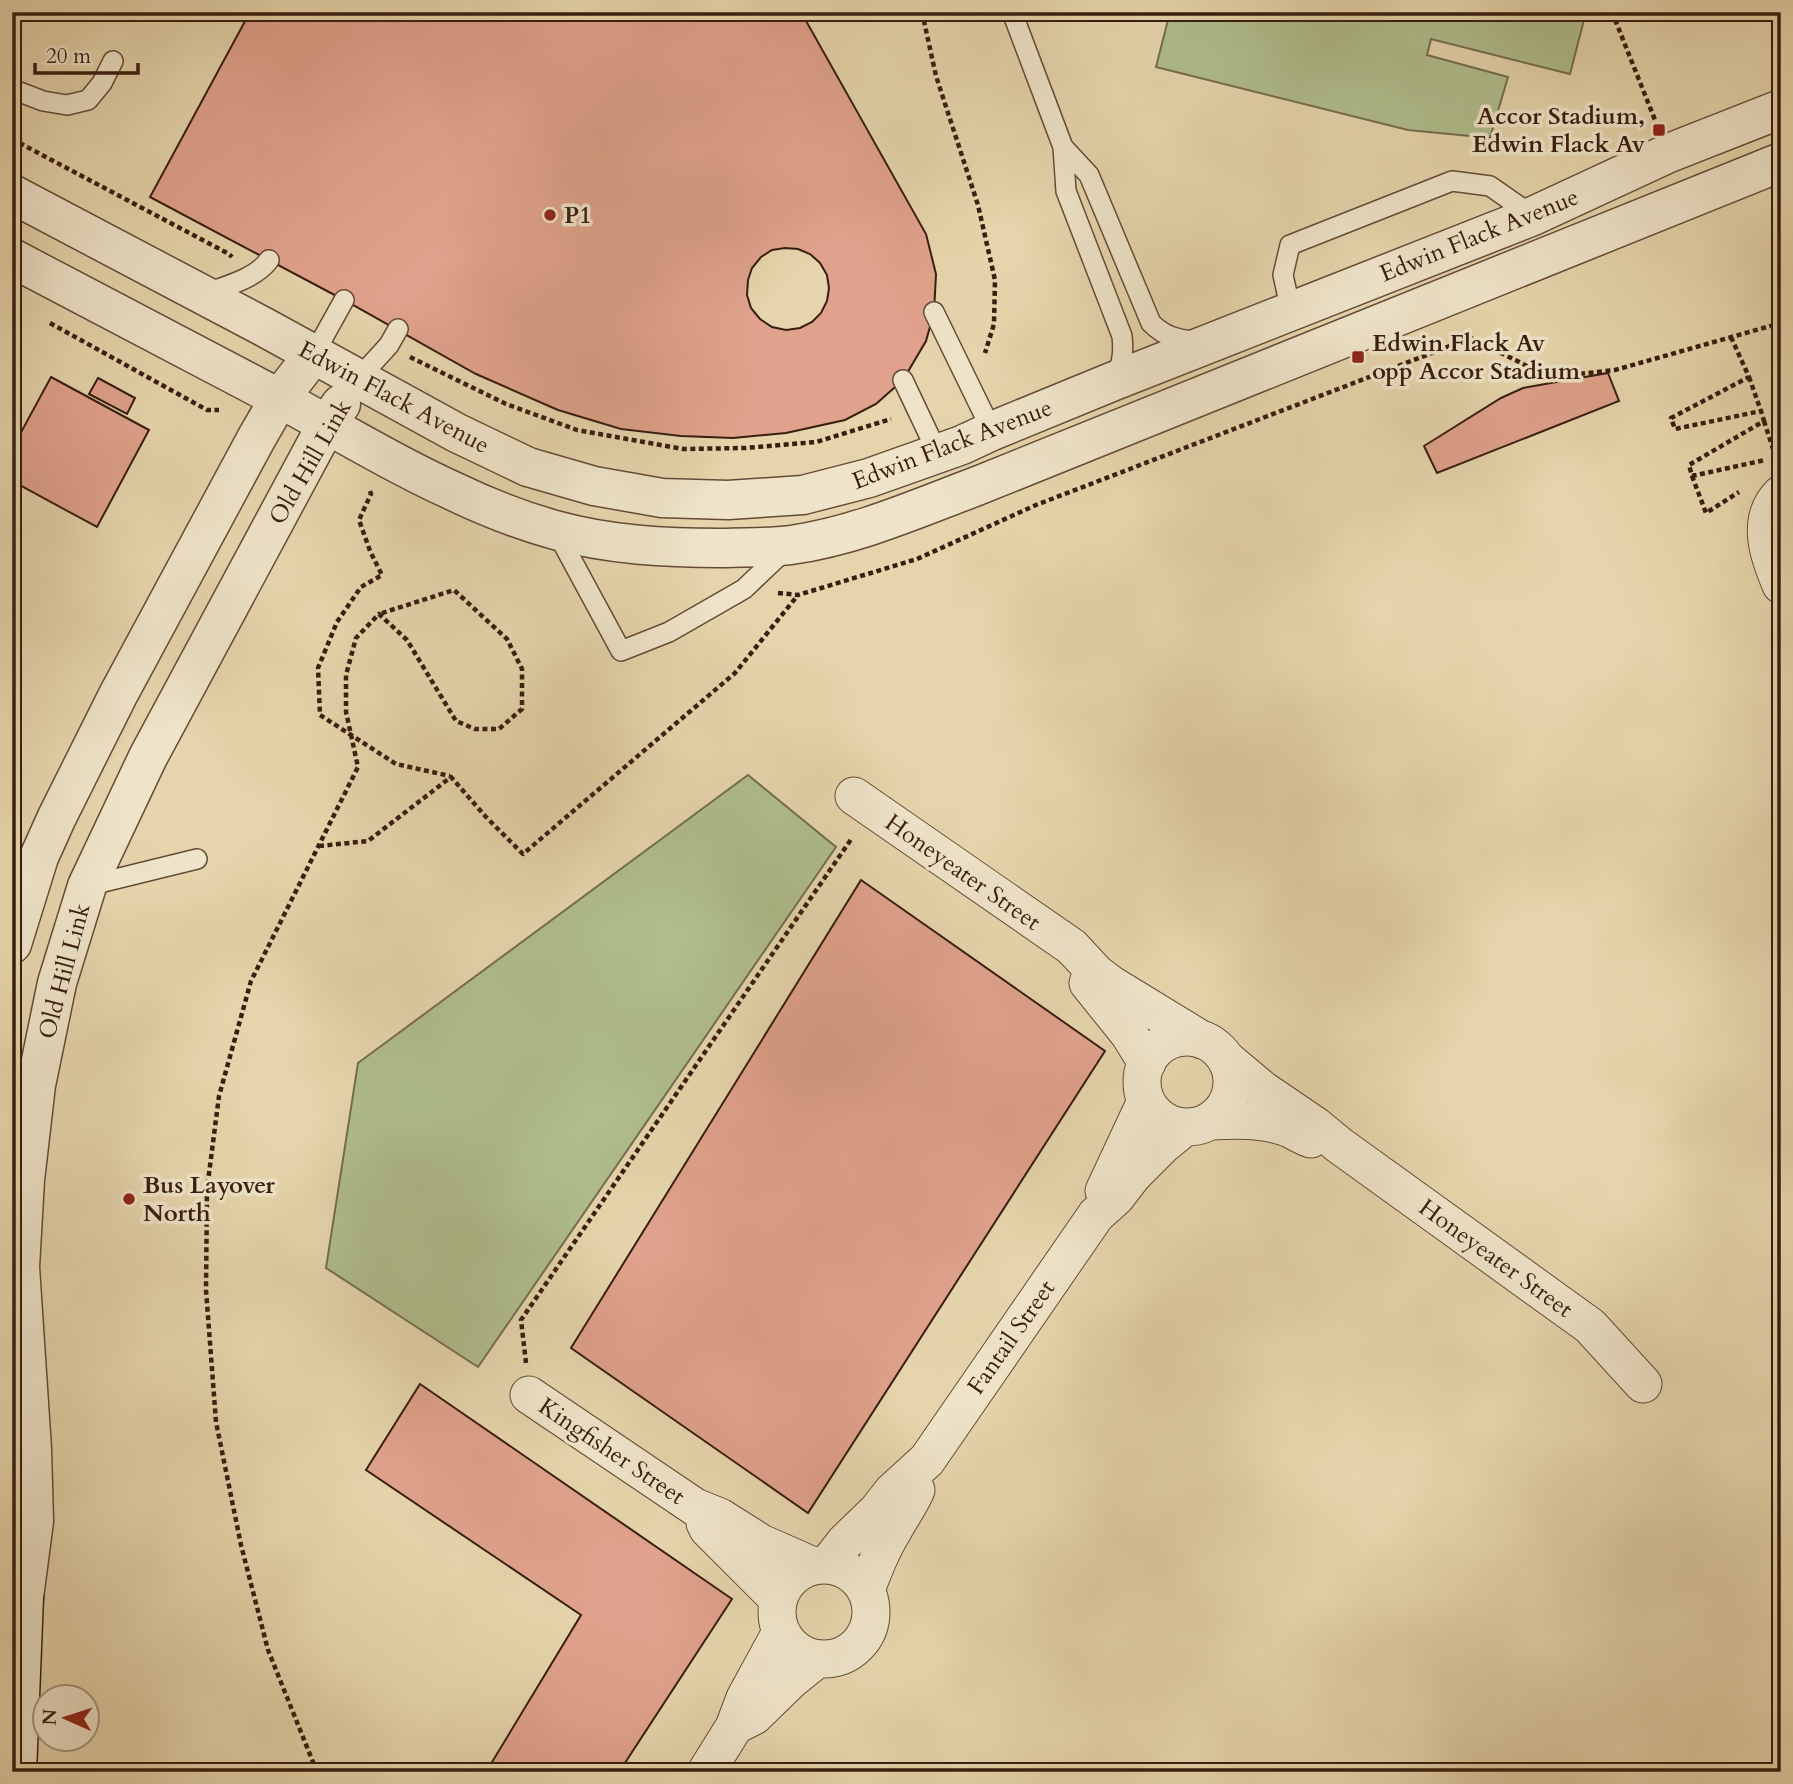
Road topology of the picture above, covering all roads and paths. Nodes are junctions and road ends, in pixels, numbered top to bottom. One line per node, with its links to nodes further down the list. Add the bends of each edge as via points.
1 (922, 12): 31 (path, via 936,76 978,205 996,280 994,324)
2 (1012, 12): 8 (lane)
3 (1612, 12): 9 (path)
4 (113, 61): 5 (lane, via 88,100 67,105)
5 (12, 89)
6 (1781, 109): 9 (street, Edwin Flack Avenue)
7 (12, 139): 16 (path, via 229,254)
8 (1063, 147): 25 (lane, via 1089,175 1152,323 1162,334); 30 (lane, via 1066,191 1122,336 1122,365)
9 (1669, 153): 12 (street, Edwin Flack Avenue)
10 (1781, 162): 17 (street, Edwin Flack Avenue)
11 (12, 194): 18 (street, Edwin Flack Avenue)
12 (1533, 216): 13 (street, Edwin Flack Avenue); 20 (lane, via 1490,186 1452,181 1290,245 1283,275)
13 (1476, 237): 17 (street); 20 (street, Edwin Flack Avenue)
14 (12, 258): 32 (street, Edwin Flack Avenue)
15 (269, 260): 16 (lane)
16 (250, 276): 18 (lane)
17 (1490, 278): 43 (street, Edwin Flack Avenue)
18 (204, 295): 26 (street, Edwin Flack Avenue)
19 (344, 300): 26 (lane)
20 (1291, 311): 25 (street, Edwin Flack Avenue)
21 (934, 312): 31 (lane)
22 (49, 323): 33 (path, via 207,410)
23 (393, 337): 28 (lane); 34 (path, via 422,364 506,404 577,430 683,449 816,442)
24 (1731, 338): 27 (path)
25 (1209, 344): 30 (street, Edwin Flack Avenue)
26 (314, 354): 28 (street, Edwin Flack Avenue); 32 (street)
27 (1749, 377): 35 (path); 35 (path, via 1671,418 1675,429)
28 (358, 379): 37 (street, Old Hill Link); 38 (street, Edwin Flack Avenue, via 528,467 594,486 662,498 803,495 869,478)
29 (903, 380): 34 (lane)
30 (1114, 381): 38 (street, Edwin Flack Avenue)
31 (971, 390): 38 (lane)
32 (279, 399): 37 (street, Edwin Flack Avenue); 57 (street, via 57,817 39,857)
33 (220, 410)
34 (917, 410): 38 (lane)
35 (1761, 411): 36 (path)
36 (1764, 421): 39 (path); 41 (path, via 1689,465)
37 (327, 424): 46 (street, Edwin Flack Avenue, via 451,491); 56 (street, Old Hill Link, via 148,757)
38 (964, 443): 43 (street)
39 (1776, 458): 40 (path); 41 (path)
40 (1781, 467)
41 (1692, 476): 45 (path)
42 (368, 485): 51 (path, via 371,494 359,520 382,575 361,587 337,622 318,668 320,715)
43 (977, 486): 47 (street, Edwin Flack Avenue, via 870,526)
44 (1781, 494): 48 (street, via 1769,510 1766,525 1771,562)
45 (1706, 513)
46 (555, 530): 47 (street, Edwin Flack Avenue, via 643,545); 47 (lane, via 621,650 668,632 744,589)
47 (791, 545)
48 (1781, 586)
49 (798, 595): 52 (path, via 735,673 523,853)
50 (379, 614): 50 (path, via 454,590 507,639 522,669 522,709 499,729 475,729 456,721 407,640); 51 (path, via 356,638 346,675)
51 (351, 735): 52 (path, via 396,764); 54 (path, via 358,767)
52 (451, 777): 54 (path, via 368,841)
53 (854, 796): 58 (street, Honeyeater Street); 66 (path, via 852,840 521,1320)
54 (318, 846): 76 (path, via 251,981 219,1096 206,1189 206,1290 216,1422 268,1650)
55 (197, 859): 56 (lane)
56 (87, 886): 71 (street, Old Hill Link, via 57,983 36,1085 25,1180 20,1267 34,1521)
57 (12, 944)
58 (1072, 947): 59 (street, Honeyeater Street, via 1112,985); 60 (street, via 1086,981)
59 (1214, 1050): 60 (street, via 1189,1037 1176,1038); 62 (street, via 1231,1072 1229,1100 1221,1112); 63 (street, Honeyeater Street)
60 (1146, 1063): 61 (street, via 1142,1082)
61 (1146, 1101): 62 (street, via 1162,1120 1173,1125); 64 (street, Fantail Street)
62 (1198, 1124): 63 (street, Honeyeater Street, via 1269,1123); 64 (street, Fantail Street, via 1164,1144)
63 (1339, 1145): 65 (street, Honeyeater Street, via 1590,1326)
64 (1096, 1215): 67 (street, Fantail Street)
65 (1643, 1384)
66 (529, 1395): 68 (street, Kingfisher Street)
67 (927, 1460): 69 (street, Fantail Street); 70 (street, Fantail Street)
68 (695, 1507): 69 (street, Kingfisher Street, via 761,1543); 72 (street, Kingfisher Street)
69 (820, 1564): 70 (street, via 843,1568); 72 (street, via 796,1573 784,1584)
70 (866, 1590): 73 (street, via 872,1619 867,1634 845,1654)
71 (16, 1606): 75 (street, Old Hill Link)
72 (779, 1616): 73 (street, via 789,1645); 74 (street)
73 (817, 1659): 74 (street, via 754,1716)
74 (734, 1727): 77 (street)
75 (17, 1772)
76 (317, 1772)
77 (706, 1772)

